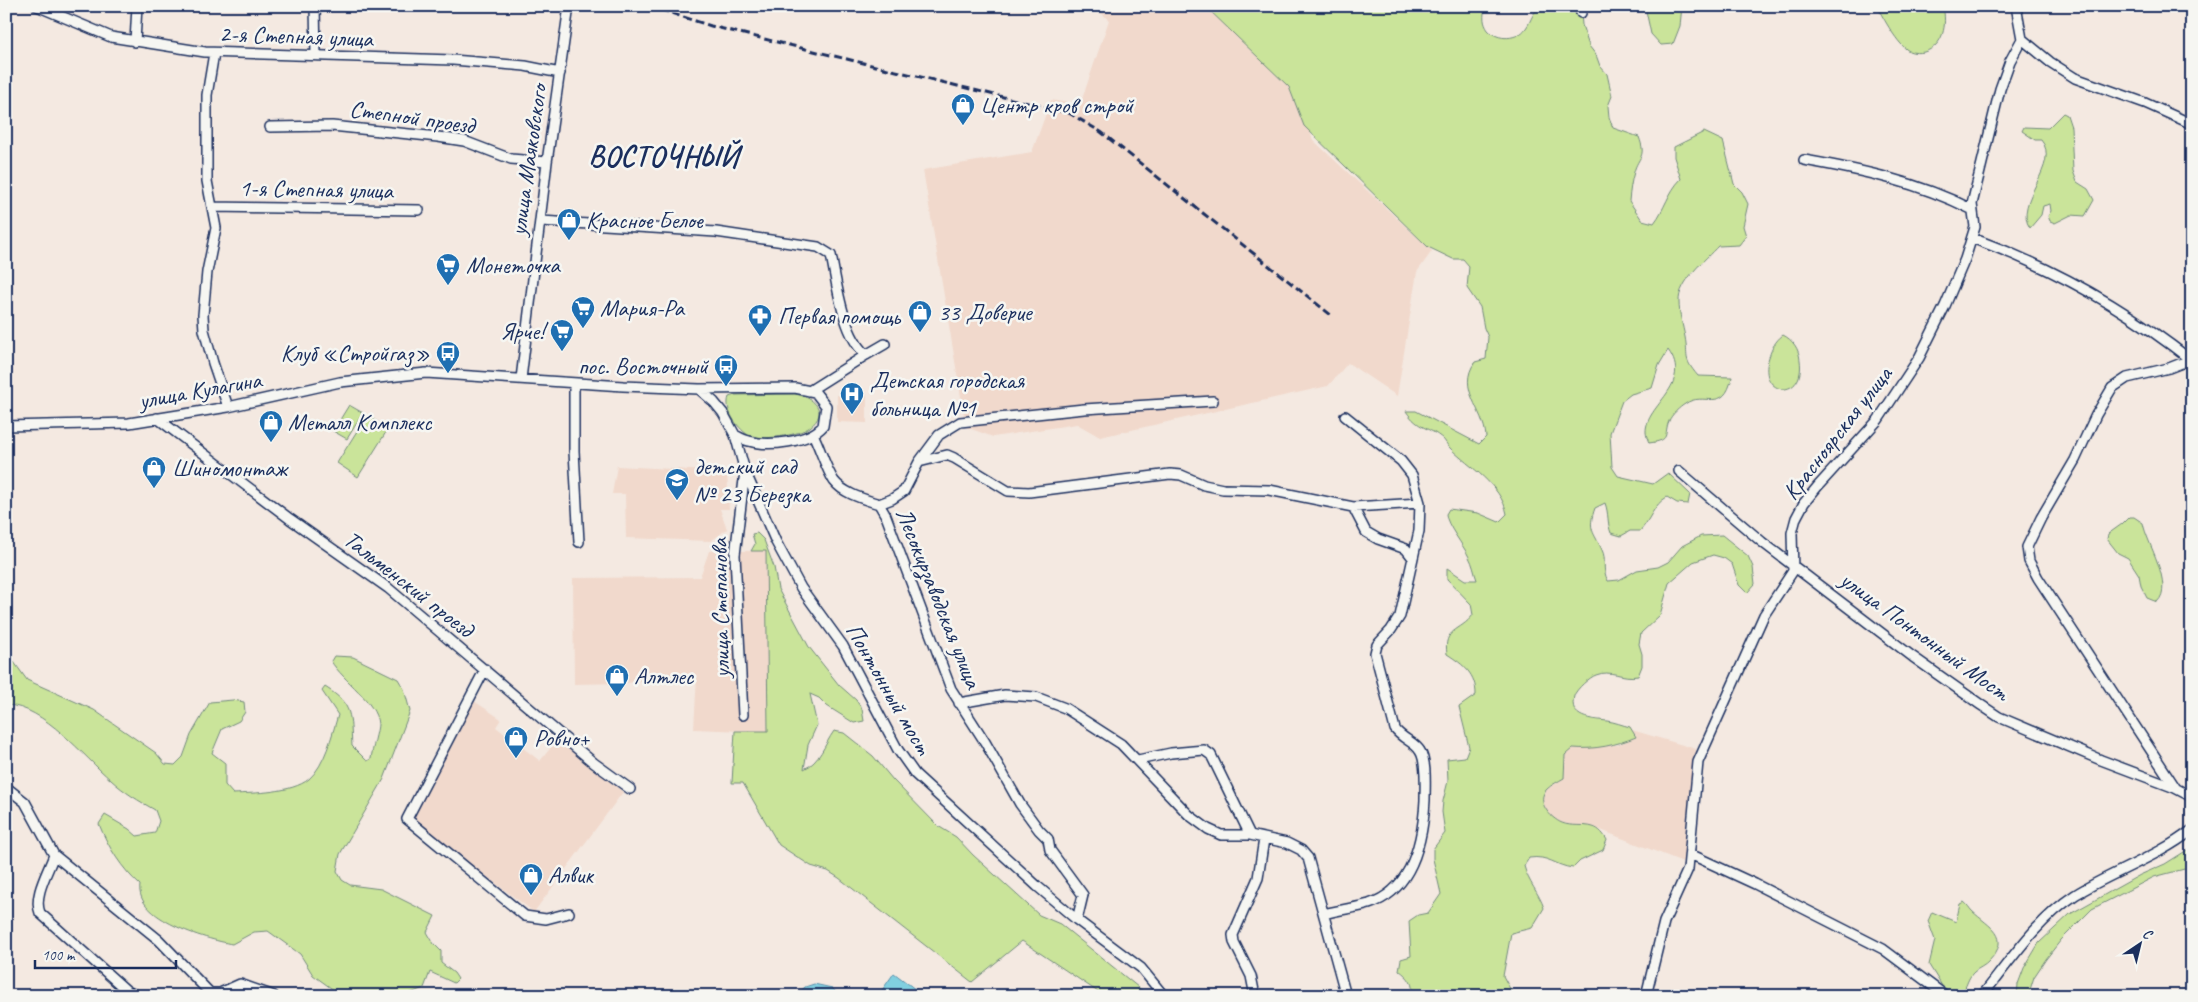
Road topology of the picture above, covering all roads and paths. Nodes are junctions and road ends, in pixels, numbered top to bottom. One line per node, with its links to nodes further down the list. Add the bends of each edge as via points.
1 (37, 6): 7 (street, 2-я Степная улица, via 111,37)
2 (137, 6): 7 (street)
3 (315, 6): 9 (street)
4 (569, 6): 10 (street, улица Маяковского)
5 (2016, 6): 6 (street)
6 (2022, 39): 11 (street, via 2076,78 2145,102); 16 (street, Красноярская улица, via 2000,88)
7 (135, 42): 8 (street, 2-я Степная улица)
8 (214, 53): 9 (street, 2-я Степная улица); 15 (street, via 207,95 208,181)
9 (316, 55): 10 (street, 2-я Степная улица, via 462,61 525,66)
10 (560, 73): 14 (street, улица Маяковского)
11 (2192, 124)
12 (270, 127): 14 (street, Степной проезд, via 332,126 438,137 471,144 511,159)
13 (1804, 160): 16 (street, via 1868,171)
14 (547, 162): 18 (street, улица Маяковского)
15 (212, 207): 17 (street, 1-я Степная улица); 28 (street, via 216,228 207,272 204,330)
16 (1971, 208): 19 (street, Красноярская улица, via 1975,227)
17 (419, 210)
18 (540, 221): 21 (street, via 716,232 818,247 831,255 852,338); 23 (street, улица Маяковского)
19 (1972, 238): 22 (street, улица Понтонный Мост, via 2076,283); 42 (street, Красноярская улица, via 1945,306 1919,358 1878,420 1814,492 1796,518 1792,533)
20 (885, 344): 21 (street)
21 (866, 355): 26 (street)
22 (2191, 360): 48 (street, улица Понтонный Мост, via 2127,378 2112,388 2027,547 2029,561 2038,578)
23 (521, 379): 24 (street, улица Кулагина); 28 (street, улица Кулагина, via 426,373 391,375 340,382)
24 (574, 384): 25 (street, улица Кулагина); 40 (street)
25 (699, 389): 26 (street, улица Кулагина); 33 (street, via 723,413)
26 (809, 390): 32 (street, via 815,392 826,406 823,426)
27 (1213, 401): 34 (street, via 1084,409 960,422 939,435)
28 (228, 407): 30 (street, улица Кулагина)
29 (1345, 416): 37 (street, via 1401,461 1412,475)
30 (157, 418): 31 (street, улица Кулагина, via 129,423); 43 (street, Тальменский проезд, via 388,588)
31 (6, 426)
32 (814, 434): 33 (street, via 798,440 765,443); 38 (street, Лесокирзаводская улица, via 834,480 842,488)
33 (735, 435): 35 (street, Понтонный мост)
34 (919, 462): 38 (street, via 904,491); 39 (street, via 942,456 954,458 1008,490 1029,492 1170,474 1223,489 1269,490)
35 (746, 471): 45 (street, улица Степанова, via 735,555); 58 (street, Понтонный мост, via 776,542 801,588 843,646 898,750 915,774)
36 (1679, 471): 42 (street, улица Понтонный Мост, via 1762,542)
37 (1420, 503): 39 (street); 41 (street)
38 (879, 504): 44 (street, Лесокирзаводская улица)
39 (1353, 507): 41 (street, via 1366,532 1406,549)
40 (579, 542)
41 (1414, 558): 57 (street, via 1400,616 1374,653 1395,729 1420,749 1422,755 1423,830 1403,878 1383,897 1370,904)
42 (1793, 564): 48 (street, улица Понтонный Мост, via 1913,657 1999,717); 54 (street, Красноярская улица, via 1788,580 1764,615 1698,762)
43 (485, 669): 49 (street, Тальменский проезд); 56 (street, via 407,819 525,916 546,919)
44 (958, 702): 46 (street, via 1005,695 1036,697 1065,708 1098,728); 58 (street, Лесокирзаводская улица, via 1020,804 1048,839 1050,850 1083,895)
45 (743, 715)
46 (1138, 760): 52 (street, via 1189,815 1208,829 1221,835); 52 (street, via 1171,753 1208,752)
47 (6, 787): 55 (street, via 25,802)
48 (2175, 788): 50 (street, улица Понтонный Мост)
49 (630, 790)
50 (2192, 797)
51 (2192, 830): 67 (street, via 2157,852 2096,882 2059,907 2044,920)
52 (1250, 835): 53 (street)
53 (1264, 839): 57 (street, via 1287,843 1308,858); 63 (street, via 1258,878 1233,935 1251,976)
54 (1690, 854): 65 (street, Красноярская улица, via 1688,869 1664,922); 66 (street, via 1883,949)
55 (54, 855): 59 (street, via 159,940); 60 (street, via 38,898 40,913 128,991)
56 (569, 913)
57 (1324, 914): 64 (street)
58 (1077, 920): 62 (street, Понтонный мост, via 1141,968)
59 (209, 994): 61 (street, via 240,984)
60 (138, 996)
61 (274, 996)
62 (1164, 996)
63 (1255, 996)
64 (1346, 996)
65 (1646, 996)
66 (1946, 996)
67 (1982, 996)

